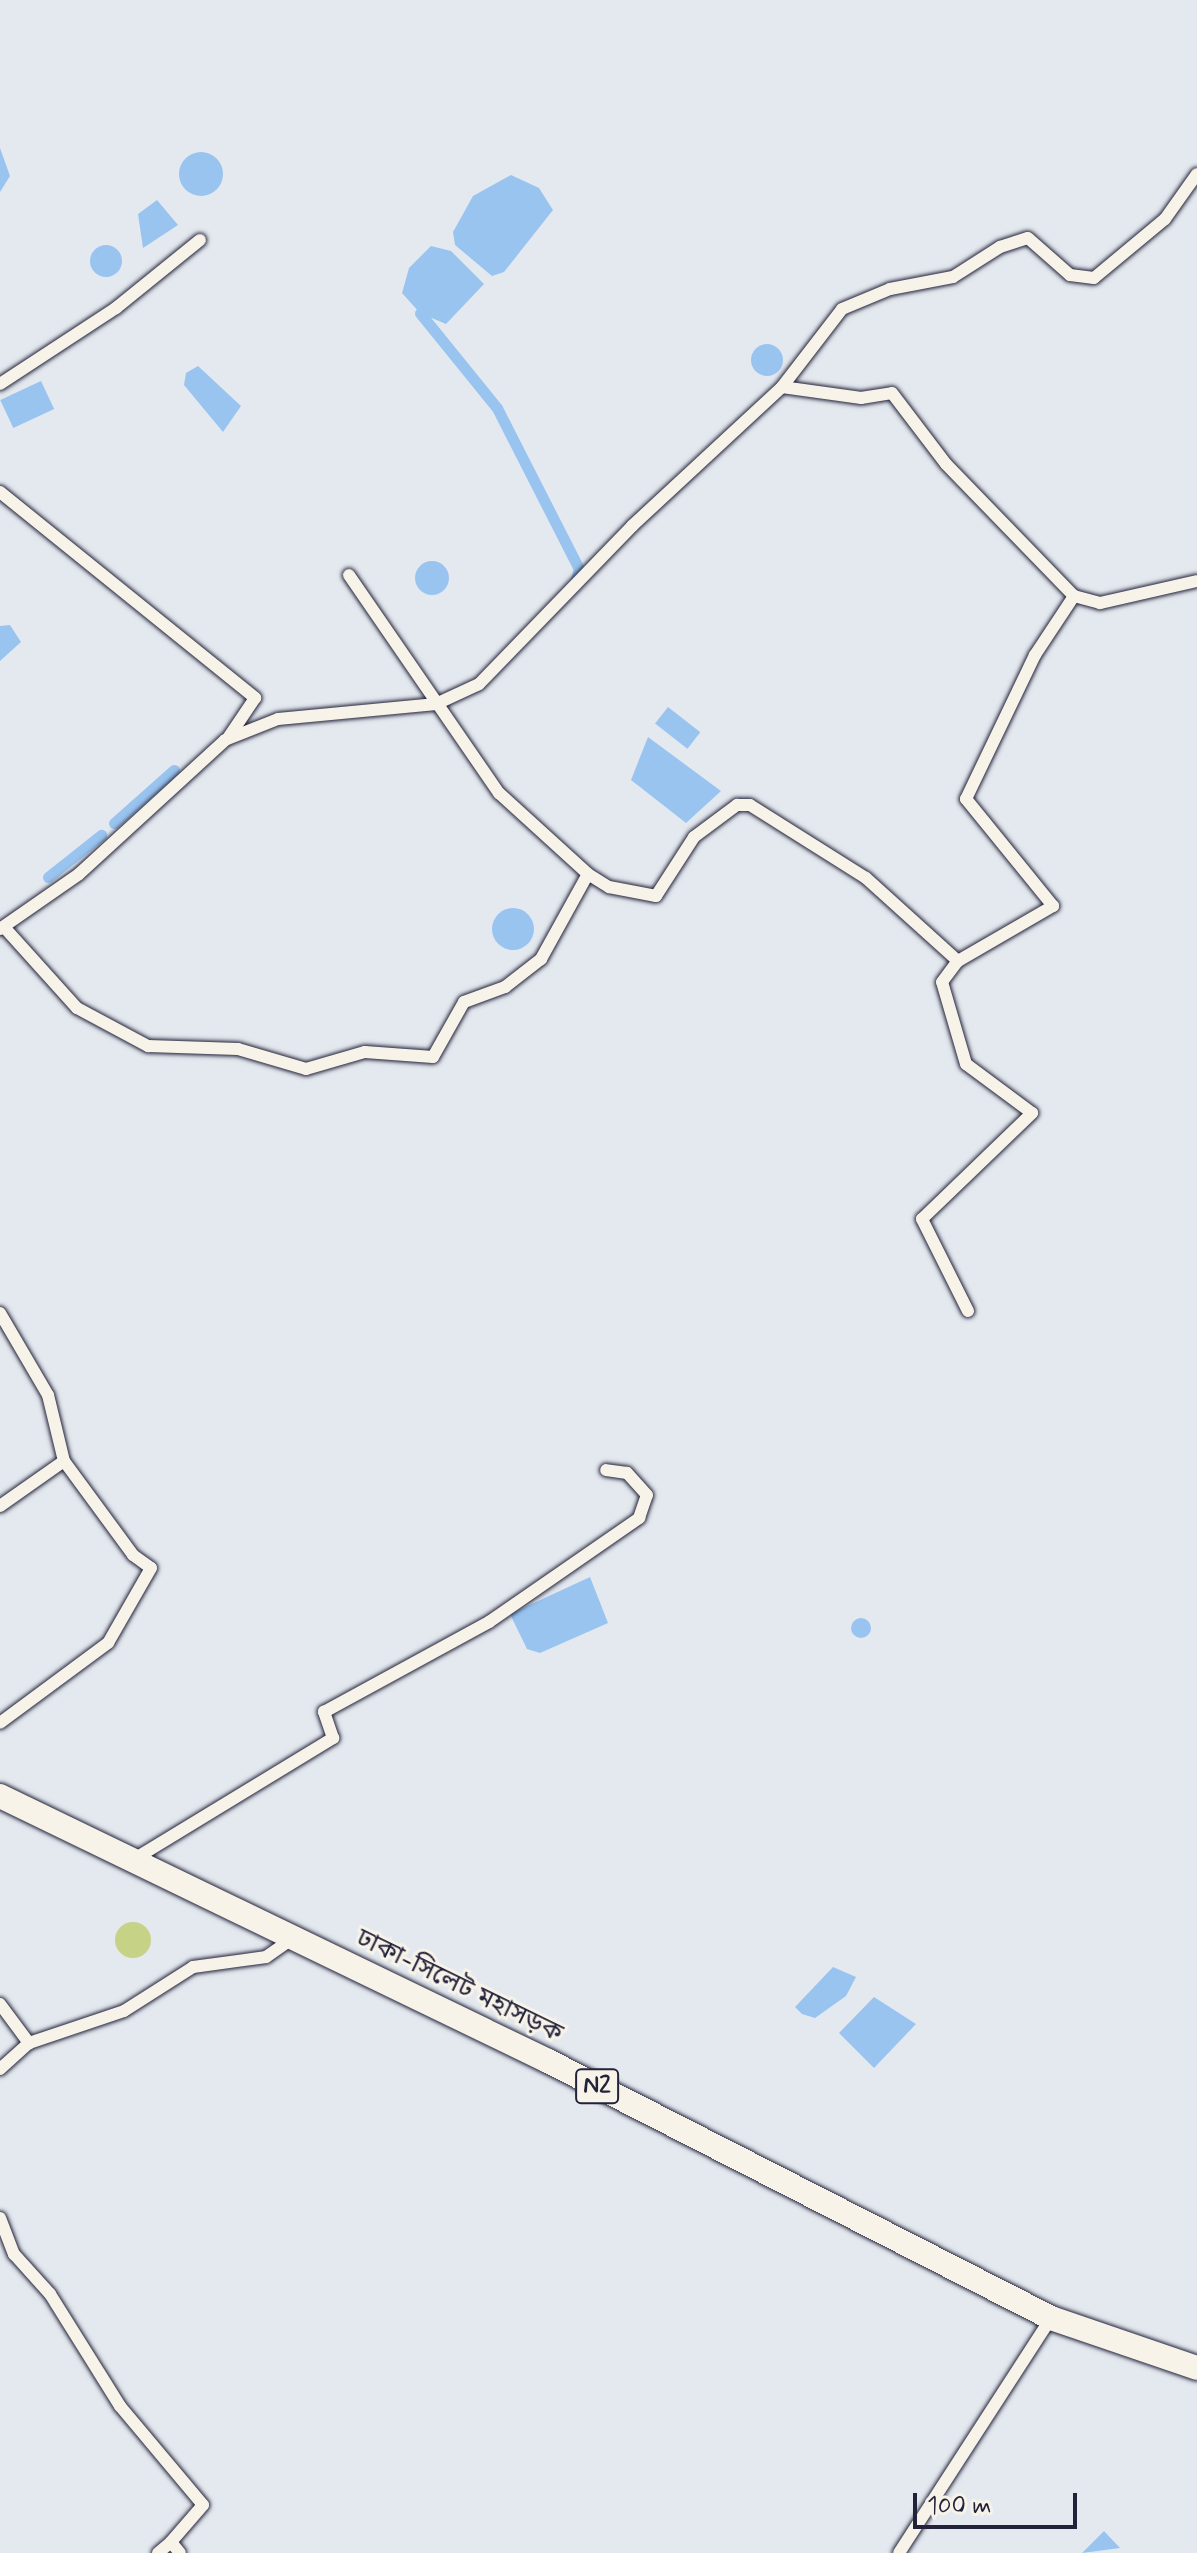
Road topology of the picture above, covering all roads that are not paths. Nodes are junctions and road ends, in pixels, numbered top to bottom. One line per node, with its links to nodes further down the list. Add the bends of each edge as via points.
1 (1197, 174): 4 (street, via 1165,219 1094,278 1070,275 1028,238 1000,247 953,277 890,289 842,309)
2 (200, 240): 3 (street, via 116,308)
3 (0, 384)
4 (782, 387): 8 (street, via 861,398 892,393 946,464); 9 (street, via 632,526 518,651 479,684)
5 (0, 492): 10 (street, via 255,698)
6 (349, 575): 9 (street)
7 (1197, 581): 8 (street, via 1100,603)
8 (1074, 596): 13 (street, via 1035,655 966,799 1053,906)
9 (436, 704): 10 (street, via 278,719); 11 (street, via 499,793)
10 (225, 740): 12 (street, via 79,874)
11 (588, 874): 12 (street, via 541,959 505,987 464,1002 433,1057 365,1052 306,1069 238,1049 148,1046 77,1008); 13 (street, via 609,887 656,896 694,837 737,805 750,805 866,878)
12 (2, 928)
13 (958, 961): 14 (street, via 942,982 966,1064 1032,1113 922,1219)
14 (968, 1311)
15 (0, 1313): 16 (street, via 48,1395)
16 (64, 1461): 18 (street); 19 (street, via 133,1555 151,1568 108,1643)
17 (606, 1470): 21 (street, via 627,1473 647,1495 639,1518 489,1622 324,1712 333,1738)
18 (0, 1506)
19 (0, 1723)
20 (0, 1796): 21 (highway, ঢাকা-সিলেট মহাসড়ক / N2)
21 (136, 1858): 22 (highway, ঢাকা-সিলেট মহাসড়ক / N2)
22 (293, 1938): 24 (street, via 266,1957 193,1967 124,2011); 27 (highway, ঢাকা-সিলেট মহাসড়ক / N2)
23 (0, 2004): 24 (street)
24 (29, 2043): 25 (street)
25 (0, 2069)
26 (0, 2218): 29 (street, via 14,2254 50,2294 120,2406 203,2505)
27 (1051, 2318): 28 (highway, ঢাকা-সিলেট মহাসড়ক / N2); 32 (street)
28 (1197, 2368)
29 (171, 2542): 30 (street); 31 (street)
30 (158, 2553)
31 (180, 2553)
32 (899, 2553)

